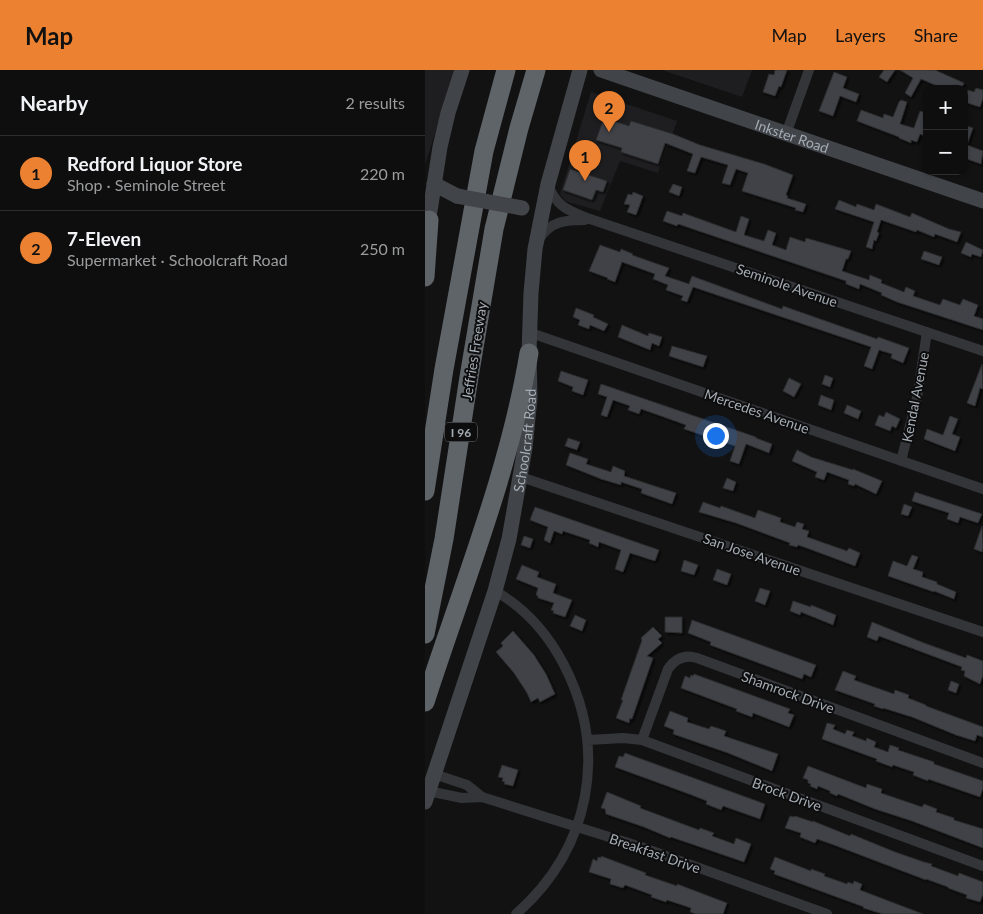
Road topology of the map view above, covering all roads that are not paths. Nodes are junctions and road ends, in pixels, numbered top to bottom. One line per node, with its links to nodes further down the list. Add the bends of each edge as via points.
1 (462, 70): 8 (main road, via 448,113)
2 (506, 70): 24 (highway, Jeffries Freeway / I 96, via 483,160 443,369)
3 (536, 70): 27 (highway, Jeffries Freeway / I 96, via 494,229 444,539)
4 (580, 70): 9 (main road, Schoolcraft Road)
5 (601, 70): 7 (main road, Inkster Road)
6 (809, 70): 7 (street)
7 (786, 134): 10 (main road, Inkster Road)
8 (434, 184): 11 (main road, bridge, via 457,196 522,208); 12 (main road)
9 (547, 184): 11 (main road, Schoolcraft Road); 13 (street, via 553,197 564,208)
10 (983, 201)
11 (542, 208): 15 (main road, Schoolcraft Road)
12 (429, 220): 14 (main road); 16 (highway)
13 (591, 220): 15 (street, via 556,222 543,234); 17 (street, Seminole Avenue)
14 (425, 242)
15 (535, 249): 18 (main road, Schoolcraft Road)
16 (425, 278)
17 (927, 332): 19 (street, Seminole Avenue); 21 (street, Kendal Avenue, via 917,398)
18 (531, 334): 20 (main road, Schoolcraft Road); 21 (street, Mercedes Avenue)
19 (983, 351)
20 (529, 353): 22 (main road, Schoolcraft Road, via 530,398); 28 (highway, via 510,444)
21 (901, 461): 23 (street, Mercedes Avenue)
22 (521, 477): 25 (main road, Schoolcraft Road); 26 (street, San Jose Avenue)
23 (983, 489)
24 (425, 491)
25 (495, 591): 29 (street, via 530,616 551,642 578,695); 31 (main road, Schoolcraft Road)
26 (983, 632)
27 (425, 634)
28 (425, 702)
29 (588, 740): 30 (street, Brock Drive); 36 (street, via 587,787)
30 (642, 740): 33 (street, Shamrock Drive, via 668,669 676,660 687,656); 37 (street, Brock Drive)
31 (442, 751): 32 (main road); 34 (main road, Schoolcraft Road)
32 (425, 758)
33 (983, 763)
34 (428, 787): 35 (street, Breakfast Drive, via 463,798); 35 (street, Breakfast Drive, via 467,785)
35 (482, 797): 36 (street, Breakfast Drive)
36 (577, 827): 38 (street, via 554,872); 39 (street, Breakfast Drive)
37 (983, 866)
38 (516, 914)
39 (827, 914)

